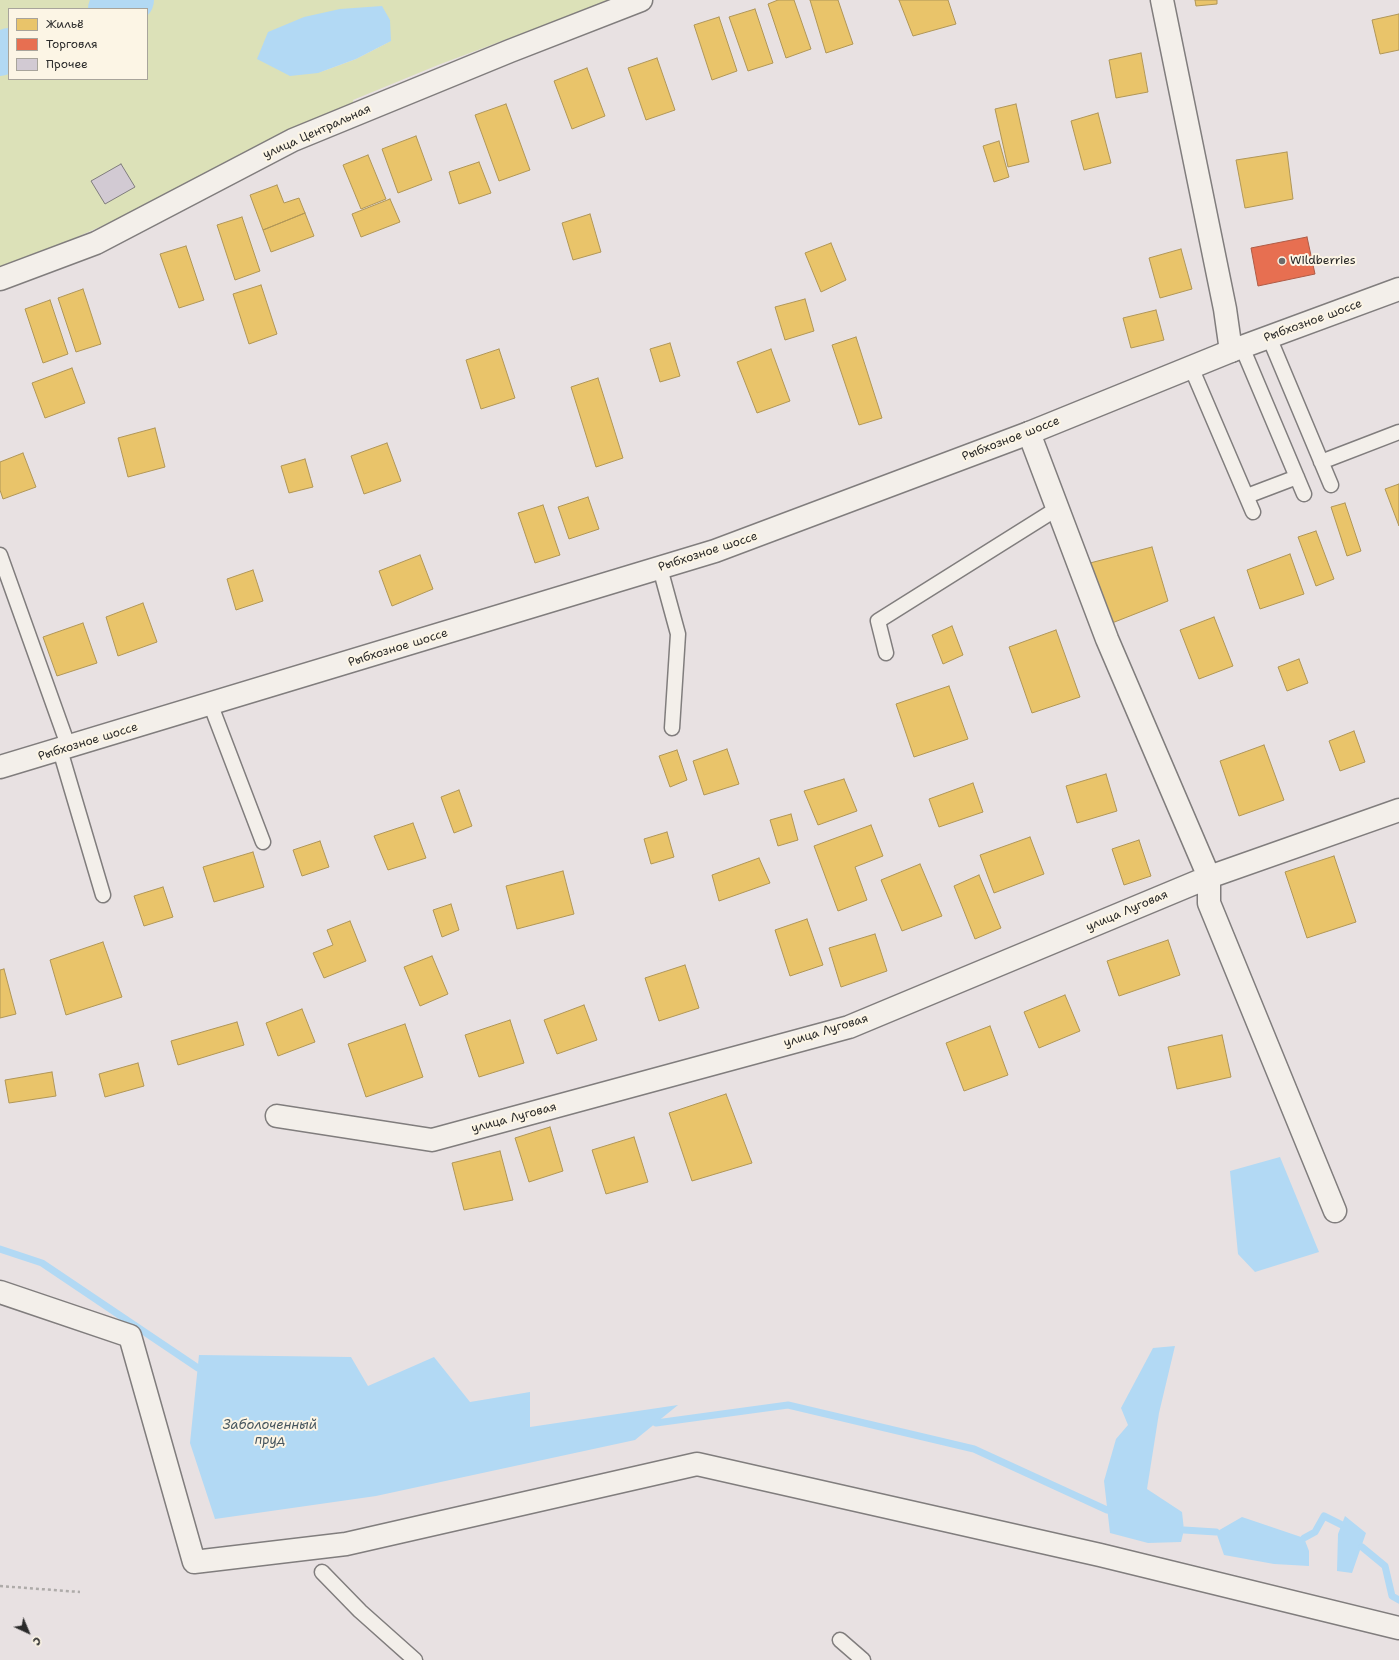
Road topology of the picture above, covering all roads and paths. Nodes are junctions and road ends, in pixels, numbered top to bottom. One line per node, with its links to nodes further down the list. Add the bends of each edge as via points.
1 (641, 0): 3 (street, улица Центральная, via 292,140 96,243)
2 (1162, 0): 6 (street, via 1225,309)
3 (0, 279)
4 (1399, 289): 5 (street, Рыбхозное шоссе)
5 (1269, 337): 6 (street, Рыбхозное шоссе); 10 (lane)
6 (1236, 349): 7 (street, Рыбхозное шоссе); 11 (lane)
7 (1191, 367): 9 (street, Рыбхозное шоссе); 14 (lane)
8 (1399, 432): 10 (lane)
9 (1030, 433): 15 (street); 18 (street, Рыбхозное шоссе, via 715,551)
10 (1321, 462): 12 (lane)
11 (1297, 477): 13 (lane); 14 (lane)
12 (1331, 485)
13 (1304, 494)
14 (1247, 496): 16 (lane)
15 (1058, 508): 19 (lane, via 878,621); 26 (street, via 1107,639)
16 (1253, 512)
17 (0, 555): 22 (lane)
18 (660, 568): 21 (lane, via 678,634); 22 (street, Рыбхозное шоссе)
19 (886, 653)
20 (213, 711): 25 (lane)
21 (672, 728)
22 (65, 749): 23 (street, Рыбхозное шоссе); 27 (lane)
23 (0, 767)
24 (1399, 810): 26 (street, улица Луговая)
25 (263, 842)
26 (1209, 877): 28 (street, улица Луговая, via 849,1027 432,1140); 29 (street, via 1209,903)
27 (103, 895)
28 (277, 1116)
29 (1335, 1211)
30 (0, 1292): 34 (street, via 130,1336 194,1562 346,1544 697,1464 1100,1555)
31 (322, 1572): 36 (lane, via 360,1612)
32 (0, 1586): 33 (path)
33 (80, 1592)
34 (1399, 1628)
35 (840, 1640): 37 (lane)
36 (415, 1660)
37 (863, 1660)

